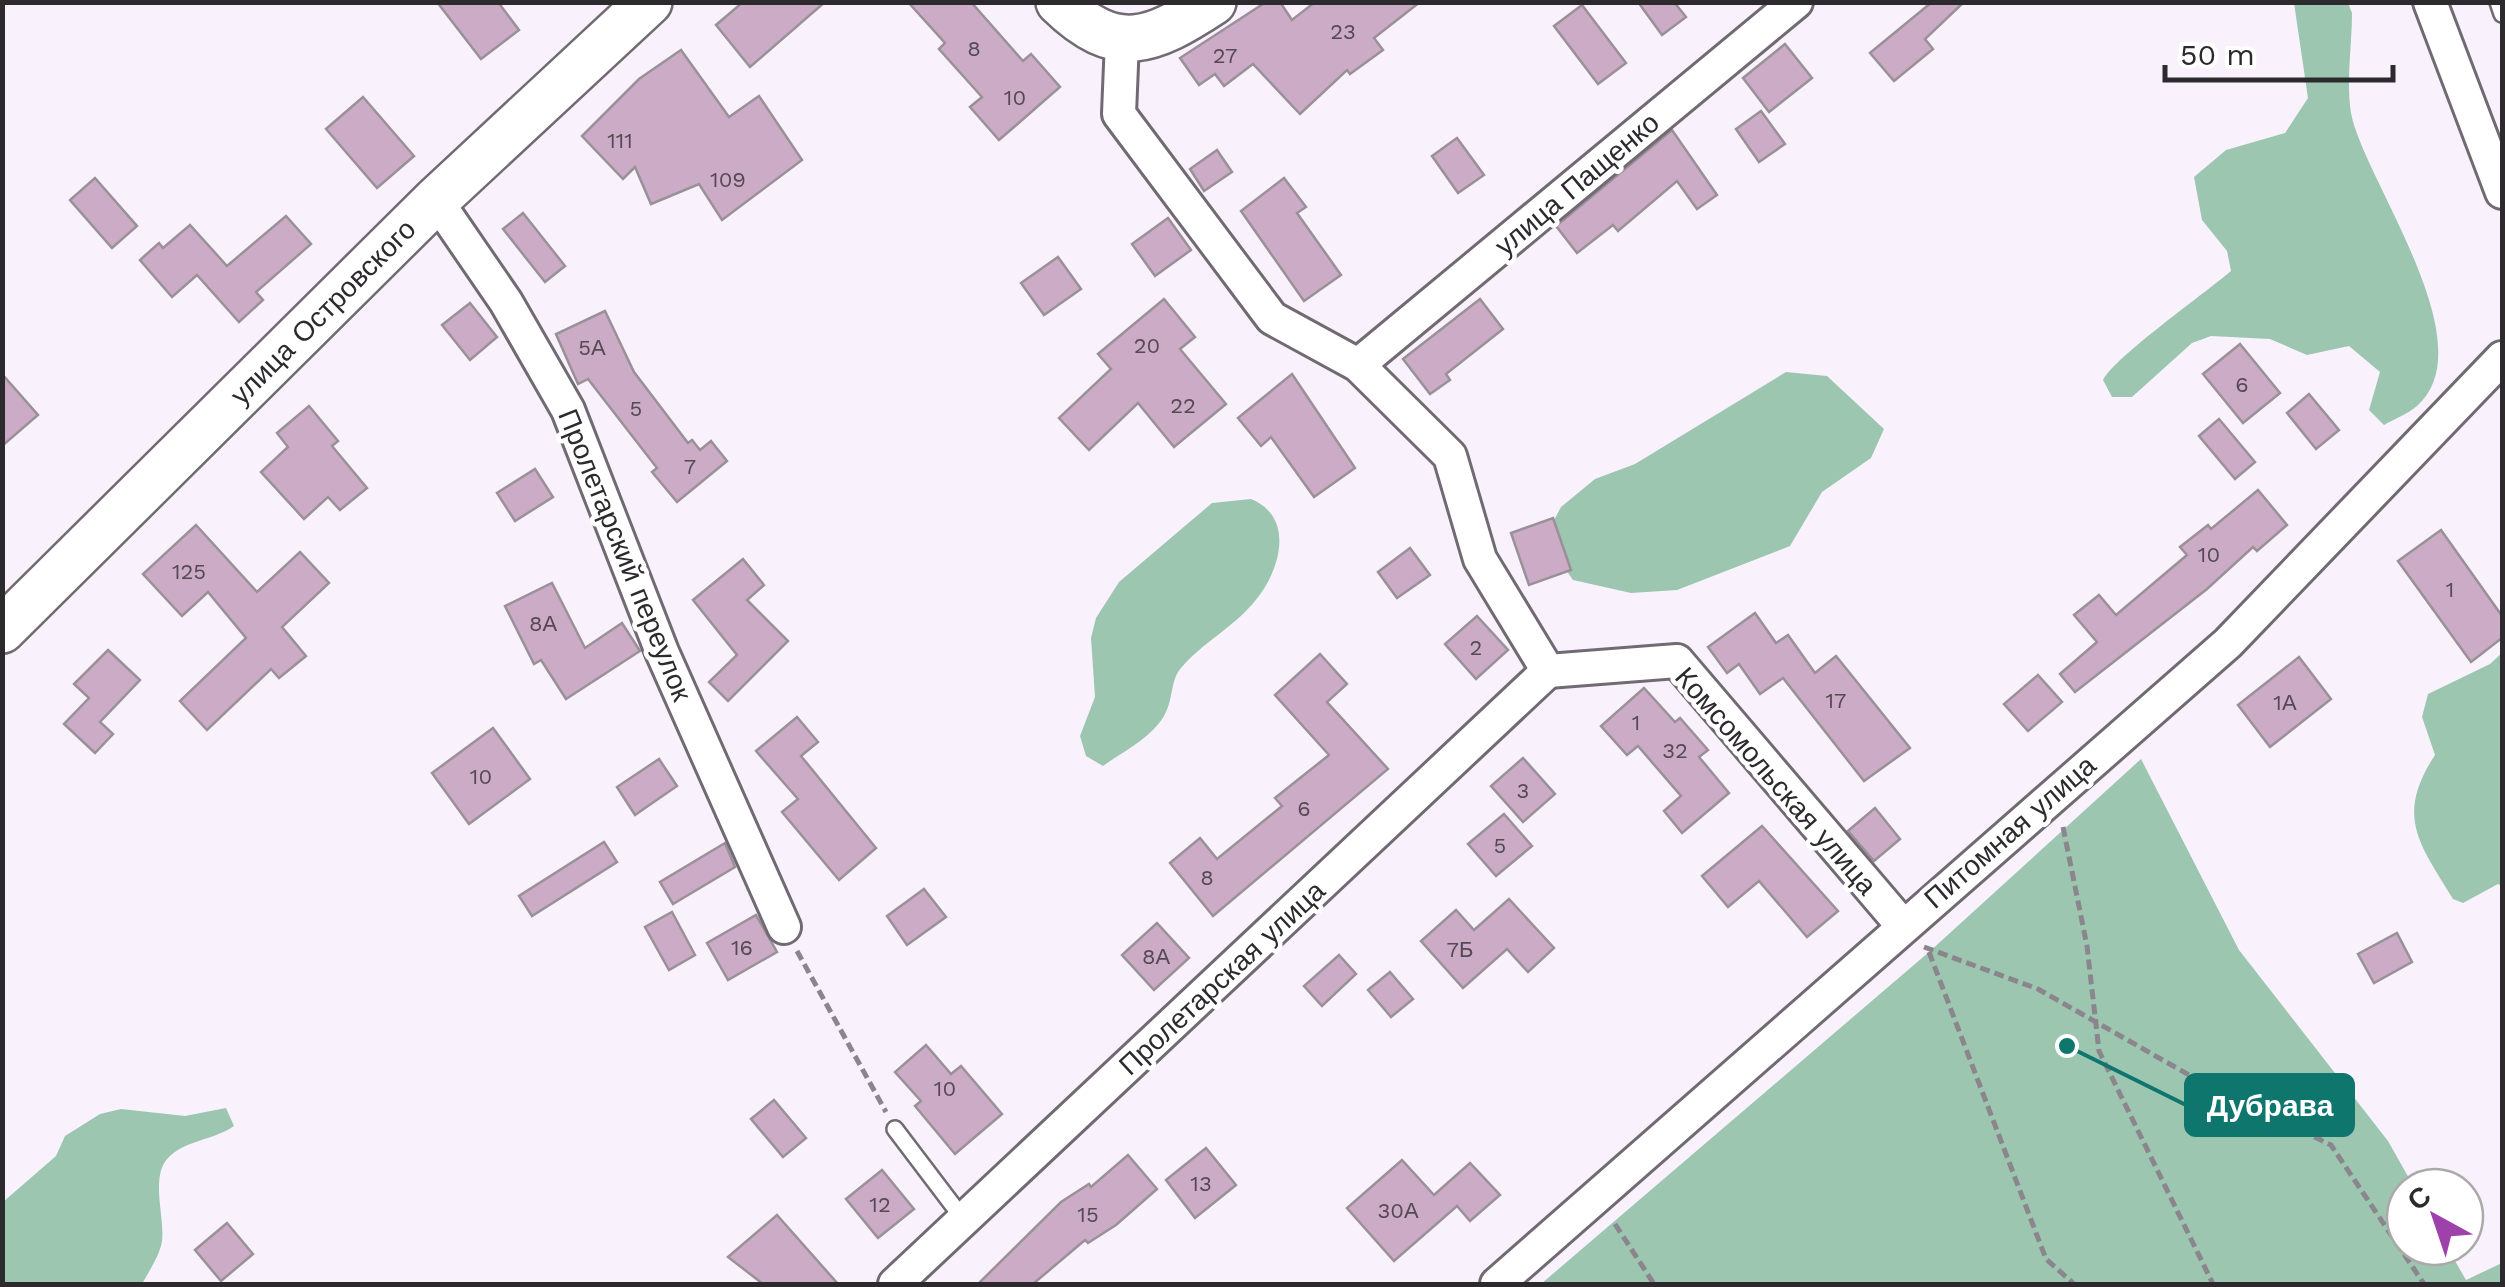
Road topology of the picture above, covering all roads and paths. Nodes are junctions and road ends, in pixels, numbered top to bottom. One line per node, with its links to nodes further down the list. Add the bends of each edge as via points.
1 (650, 2): 10 (street, улица Островского)
2 (1058, 2): 8 (street, via 1099,36)
3 (1213, 2): 8 (street, via 1174,27)
4 (1796, 2): 12 (street, улица Пащенко)
5 (2430, 2): 9 (street)
6 (2498, 2): 7 (lane)
7 (2502, 14)
8 (1122, 40): 12 (street, via 1119,114 1272,318)
9 (2502, 192)
10 (436, 200): 13 (street, улица Островского); 16 (street, Пролетарский переулок, via 568,410 662,652)
11 (2502, 358): 15 (street, Питомная улица, via 2228,643)
12 (1358, 365): 14 (street, via 1450,456 1480,559)
13 (2, 630)
14 (1548, 671): 17 (street, Комсомольская улица, via 1677,662); 22 (street, Пролетарская улица)
15 (2056, 792): 17 (street, Питомная улица); 19 (path)
16 (784, 926): 20 (path)
17 (1902, 926): 18 (path); 21 (street, Питомная улица)
18 (1929, 952): 19 (path, via 2038,988); 26 (path, via 2046,1260)
19 (2096, 1021): 27 (path, via 2100,1051); 28 (path, via 2331,1145)
20 (895, 1129): 22 (lane)
21 (1597, 1196): 24 (street, Питомная улица); 25 (path)
22 (964, 1220): 23 (street, Пролетарская улица)
23 (895, 1284)
24 (1497, 1284)
25 (1654, 1284)
26 (2074, 1284)
27 (2213, 1284)
28 (2424, 1284)

